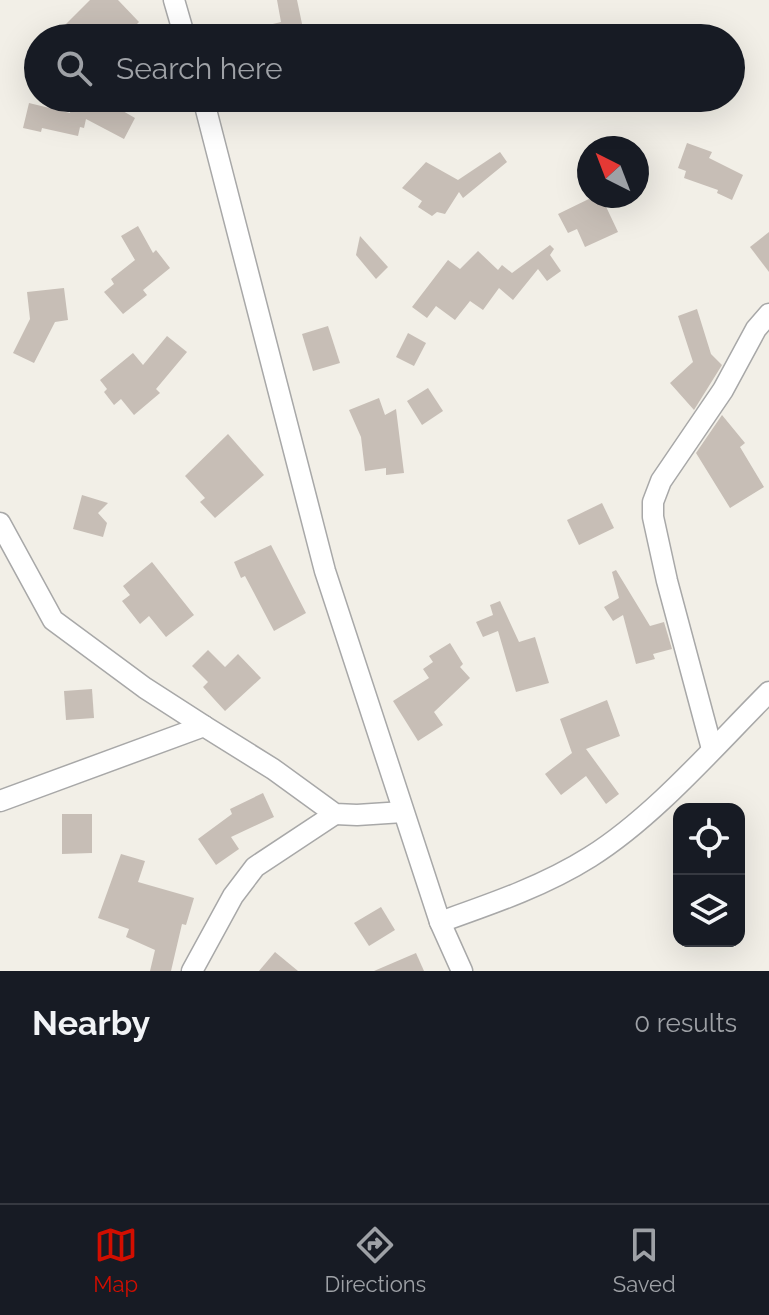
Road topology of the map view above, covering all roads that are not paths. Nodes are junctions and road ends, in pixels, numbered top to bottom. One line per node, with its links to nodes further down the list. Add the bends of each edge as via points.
1 (174, 0): 2 (street)
2 (181, 24)
3 (207, 112): 10 (street, via 325,571)
4 (769, 314): 8 (street, via 661,481 653,502 667,581)
5 (0, 523): 7 (street, via 53,620)
6 (769, 692): 8 (street)
7 (204, 726): 9 (street); 11 (street)
8 (712, 749): 12 (street, via 632,827 590,857 508,898)
9 (0, 801)
10 (403, 812): 11 (street); 12 (street)
11 (335, 814): 13 (street, via 255,867)
12 (440, 922): 14 (street)
13 (192, 971)
14 (462, 971)

